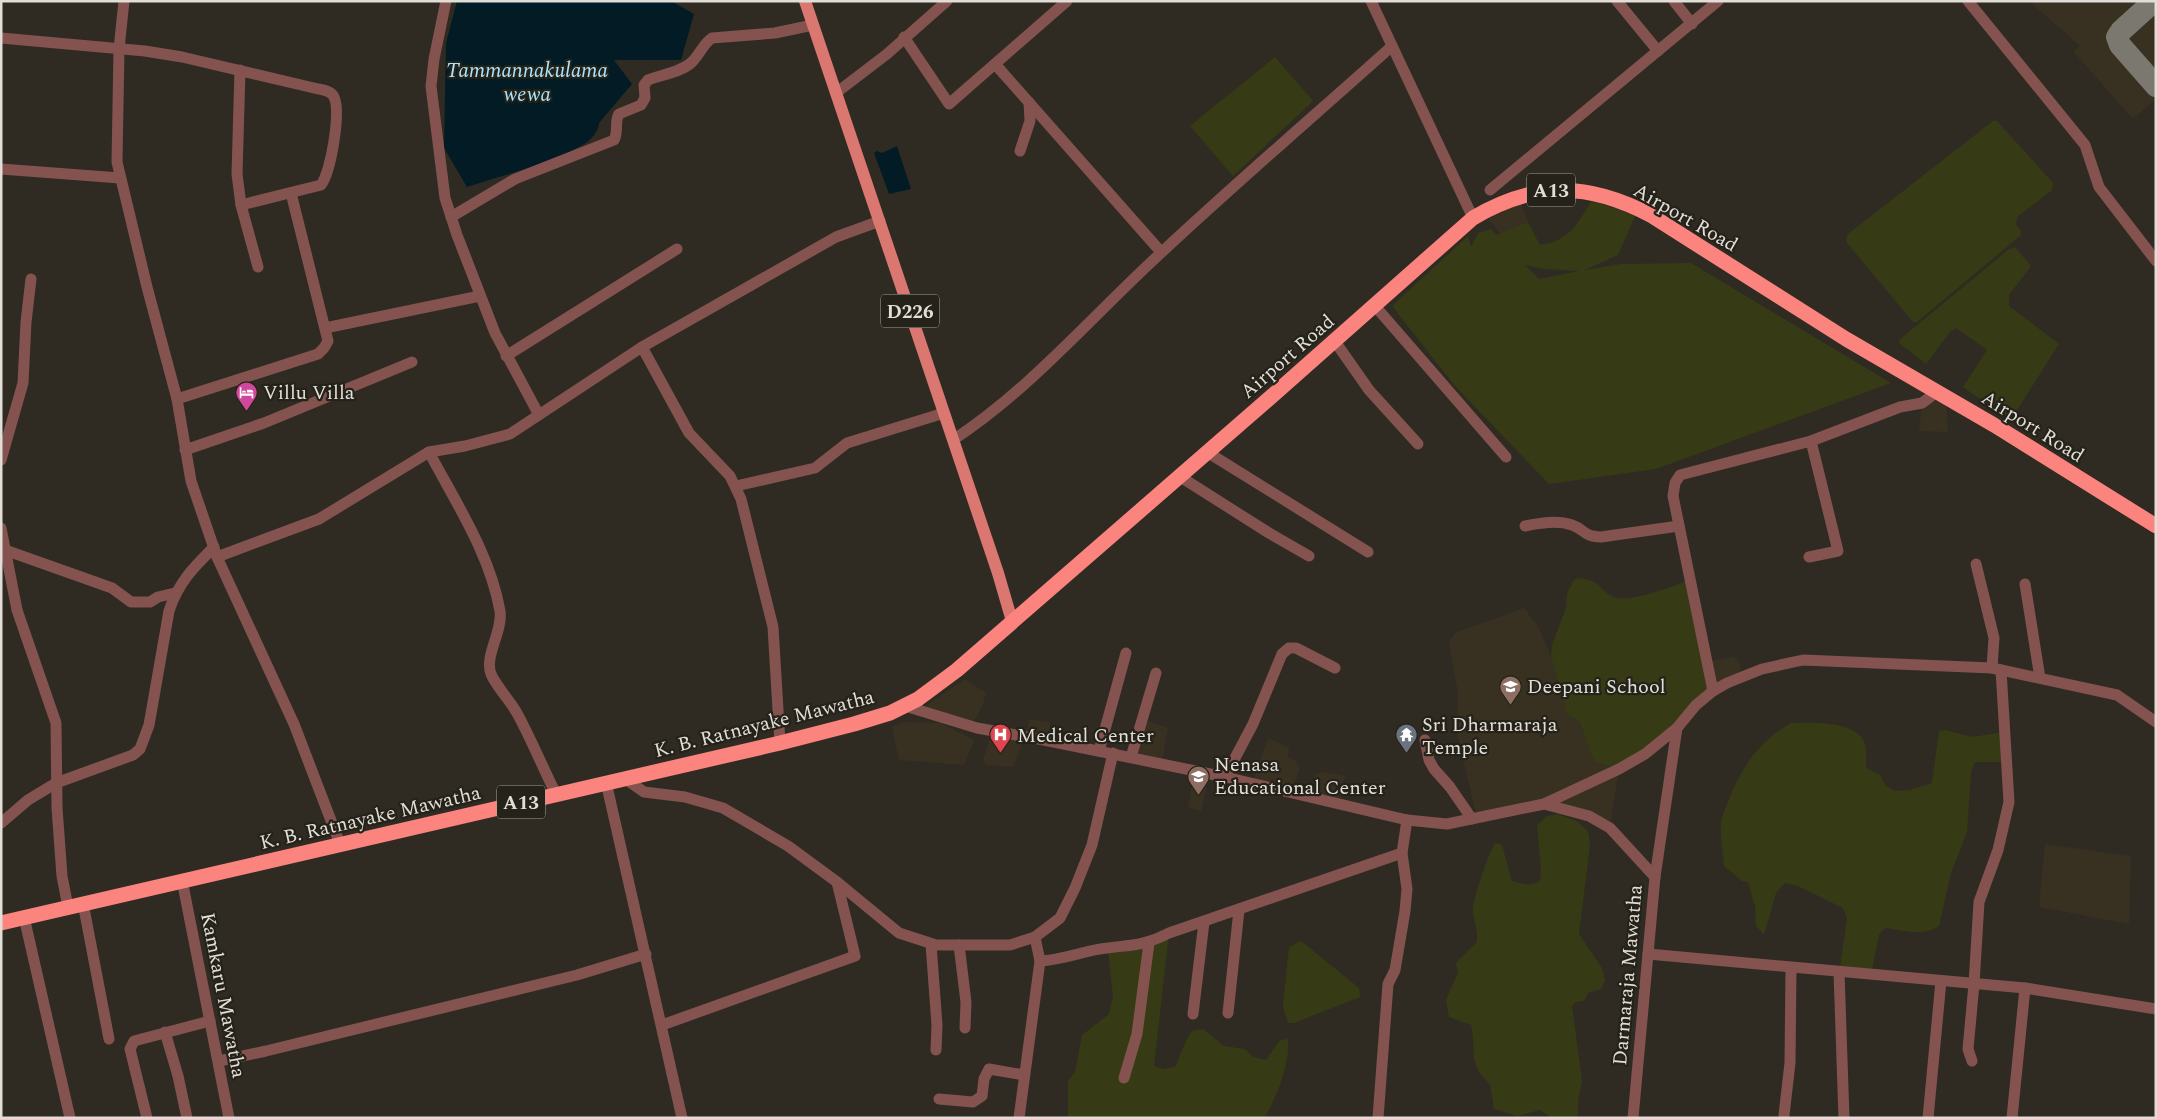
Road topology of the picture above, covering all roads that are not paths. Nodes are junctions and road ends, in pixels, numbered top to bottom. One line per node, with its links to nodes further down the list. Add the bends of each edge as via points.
1 (124, 1): 16 (street)
2 (446, 1): 28 (street, via 431,86 445,198)
3 (805, 1): 12 (main road, D226)
4 (947, 1): 13 (street)
5 (1067, 1): 18 (street)
6 (1371, 1): 15 (street)
7 (1617, 1): 17 (street)
8 (1674, 1): 11 (street)
9 (1718, 1): 11 (street)
10 (1968, 1): 33 (street, via 2085,145 2099,187)
11 (1692, 24): 17 (street)
12 (813, 25): 20 (main road, D226); 28 (street, via 775,33 712,38 688,65 648,80 644,85 645,98 641,105 619,114 616,119 617,135 614,140 516,179)
13 (904, 37): 18 (street, via 949,104); 20 (street)
14 (1, 38): 16 (street)
15 (1391, 47): 29 (street); 32 (street)
16 (119, 49): 19 (street, via 182,57); 24 (street, via 117,162)
17 (1658, 51): 25 (street)
18 (995, 64): 21 (street)
19 (240, 70): 26 (street, via 329,92 334,96 335,120 326,178 321,184); 27 (street, via 237,174)
20 (836, 93): 30 (main road, D226)
21 (1029, 102): 22 (street, via 1030,121); 32 (street)
22 (1020, 151)
23 (1, 169): 24 (street)
24 (120, 178): 44 (street)
25 (1490, 190)
26 (291, 193): 27 (street); 38 (street)
27 (242, 205): 34 (street)
28 (451, 217): 36 (street)
29 (1473, 218): 37 (highway, Airport Road / A13); 43 (highway, Airport Road / A13, via 1518,196 1549,190 1579,190 1618,200 1652,216)
30 (880, 221): 40 (street, via 836,237); 45 (main road, D226)
31 (677, 249): 41 (street)
32 (1161, 252): 47 (street, via 1044,367)
33 (2156, 261)
34 (258, 267)
35 (31, 278): 54 (street, via 23,382)
36 (480, 296): 38 (street); 41 (street)
37 (1375, 306): 39 (highway, Airport Road / A13); 53 (street)
38 (325, 328): 44 (street, via 328,341 318,354)
39 (1334, 340): 49 (street, via 1369,390); 52 (highway, Airport Road / A13)
40 (642, 347): 46 (street); 56 (street, via 689,433)
41 (506, 356): 46 (street)
42 (412, 362): 50 (street, via 264,423)
43 (1937, 392): 48 (street, via 1922,403 1900,407); 59 (highway, Airport Road / A13)
44 (177, 398): 50 (street)
45 (944, 413): 47 (main road, D226); 56 (street, via 848,443 815,468)
46 (539, 416): 51 (street, via 510,434 487,442)
47 (954, 440): 69 (main road, D226)
48 (1811, 441): 58 (street, via 1680,475 1673,496); 65 (street, via 1838,551)
49 (1418, 444)
50 (186, 450): 62 (street, via 191,480)
51 (429, 452): 62 (street, via 319,519); 88 (street, via 475,539 494,584 500,624 490,666 491,675 518,714)
52 (1207, 452): 55 (highway, Airport Road / A13); 63 (street)
53 (1506, 457)
54 (1, 460)
55 (1179, 476): 64 (street); 69 (highway, Airport Road / A13)
56 (736, 486): 80 (street, via 773,627)
57 (1525, 526): 58 (street, via 1565,524 1575,526 1589,536 1601,537)
58 (1679, 526): 75 (street)
59 (2156, 526)
60 (1, 528): 61 (street)
61 (3, 546): 68 (street, via 112,588 131,602 150,602); 87 (street, via 17,610 56,723)
62 (215, 552): 68 (street, via 190,572); 93 (street, via 294,724)
63 (1368, 552)
64 (1309, 556)
65 (1809, 557)
66 (1976, 564): 72 (street, via 1994,638)
67 (2025, 584): 74 (street)
68 (175, 593): 87 (street, via 149,725 140,750)
69 (1012, 621): 76 (highway, K. B. Ratnayake Mawatha / A13, via 944,681)
70 (1126, 654): 81 (street)
71 (1334, 668): 84 (street, via 1296,648 1289,648 1282,654 1253,724)
72 (1997, 669): 74 (street); 75 (street, via 1803,660 1743,676); 113 (street, via 2009,802 1998,850 1978,902)
73 (1156, 673): 83 (street)
74 (2040, 678): 77 (street, via 2117,695)
75 (1713, 691): 78 (street)
76 (905, 706): 80 (highway, K. B. Ratnayake Mawatha / A13, via 854,724); 81 (street, Darmaraja Mawatha, via 978,728)
77 (2156, 722)
78 (1677, 728): 89 (street, via 1636,759); 95 (street)
79 (1425, 740): 90 (street, via 1434,769)
80 (780, 743): 85 (highway, K. B. Ratnayake Mawatha / A13)
81 (1099, 751): 82 (street, Darmaraja Mawatha)
82 (1113, 754): 83 (street, Darmaraja Mawatha); 103 (street, via 1092,845 1075,888 1060,918)
83 (1131, 757): 84 (street, Darmaraja Mawatha)
84 (1225, 777): 91 (street, Darmaraja Mawatha)
85 (624, 778): 86 (highway, K. B. Ratnayake Mawatha / A13); 97 (street, via 644,792 685,797 723,808 788,846)
86 (606, 782): 88 (highway, K. B. Ratnayake Mawatha / A13); 107 (street)
87 (56, 783): 92 (street, via 28,800); 98 (street, via 62,876)
88 (556, 794): 93 (highway, K. B. Ratnayake Mawatha / A13)
89 (1544, 804): 90 (street, Darmaraja Mawatha); 95 (street, Darmaraja Mawatha, via 1589,816 1610,828)
90 (1472, 819): 91 (street, Darmaraja Mawatha, via 1447,824)
91 (1406, 820): 94 (street)
92 (1, 823)
93 (340, 844): 96 (highway, K. B. Ratnayake Mawatha / A13)
94 (1402, 852): 99 (street); 136 (street, via 1407,889 1395,970 1388,984)
95 (1655, 877): 108 (street, Darmaraja Mawatha)
96 (182, 880): 98 (highway, K. B. Ratnayake Mawatha / A13); 118 (street, Kamkaru Mawatha)
97 (837, 882): 105 (street, via 899,933); 119 (street, via 855,956)
98 (76, 905): 100 (highway, K. B. Ratnayake Mawatha / A13); 122 (street)
99 (1239, 910): 101 (street); 116 (street)
100 (24, 917): 102 (highway, K. B. Ratnayake Mawatha / A13); 130 (street)
101 (1204, 922): 104 (street); 117 (street)
102 (1, 923)
103 (1035, 937): 106 (street, via 1010,945); 109 (street)
104 (1149, 942): 109 (street); 127 (street, via 1137,1034)
105 (930, 944): 106 (street); 123 (street, via 936,1005)
106 (959, 945): 120 (street, via 966,1002)
107 (646, 954): 119 (street); 124 (street, via 577,975)
108 (1648, 954): 110 (street); 137 (street, Darmaraja Mawatha)
109 (1040, 961): 126 (street)
110 (1791, 968): 111 (street); 129 (street, via 1790,1063)
111 (1839, 972): 112 (street); 138 (street)
112 (1941, 981): 113 (street); 139 (street)
113 (1974, 984): 114 (street); 125 (street, via 1968,1048)
114 (2025, 988): 115 (street); 140 (street)
115 (2156, 1009)
116 (1228, 1013)
117 (1192, 1014)
118 (210, 1021): 121 (street); 124 (street, Kamkaru Mawatha)
119 (662, 1025): 134 (street)
120 (965, 1028)
121 (165, 1032): 131 (street, via 134,1040 130,1048); 132 (street)
122 (109, 1039)
123 (936, 1050)
124 (219, 1061): 133 (street, Kamkaru Mawatha)
125 (1972, 1061)
126 (1024, 1075): 128 (street, via 989,1069 982,1096 973,1102); 135 (street)
127 (1124, 1078)
128 (939, 1099)
129 (1784, 1115)
130 (70, 1118)
131 (147, 1118)
132 (187, 1118)
133 (229, 1118)
134 (682, 1118)
135 (1019, 1118)
136 (1378, 1118)
137 (1633, 1118)
138 (1844, 1118)
139 (1928, 1118)
140 (2012, 1118)

